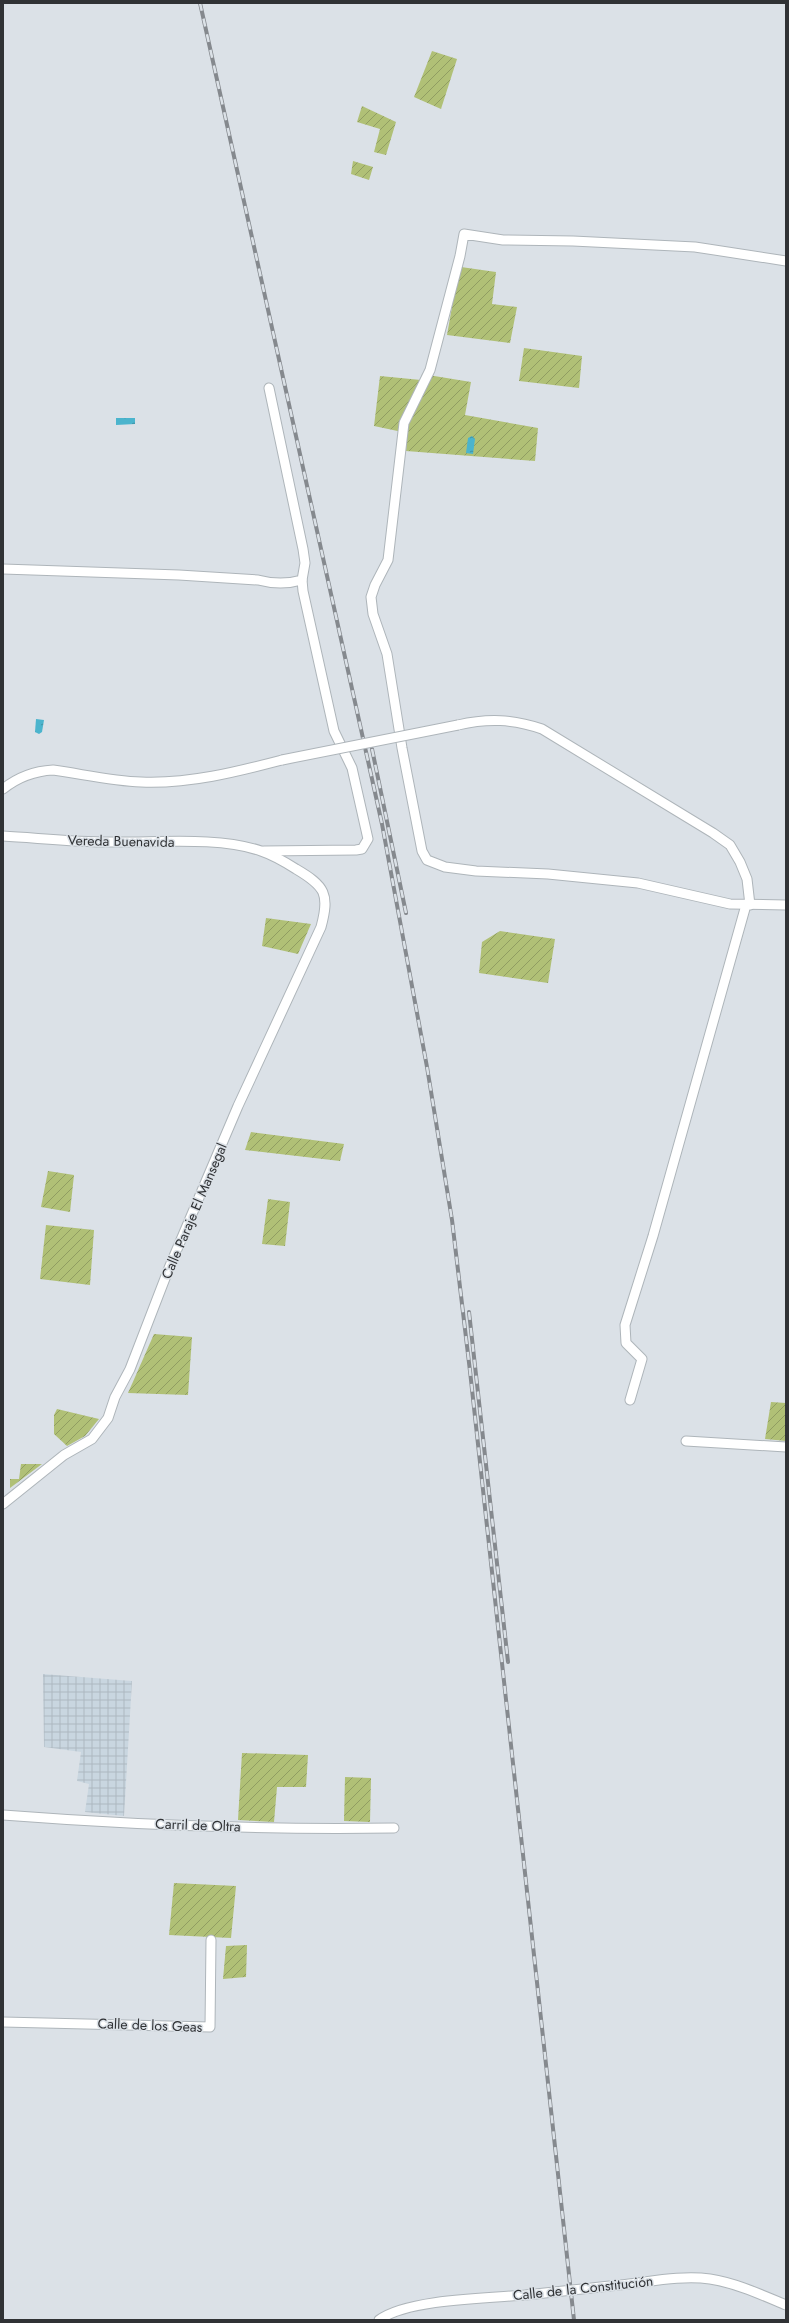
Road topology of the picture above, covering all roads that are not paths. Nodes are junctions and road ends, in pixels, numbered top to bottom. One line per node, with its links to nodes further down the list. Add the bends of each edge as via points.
1 (786, 261): 8 (street, via 695,247 504,240 464,234 430,370 404,423 388,560 371,597 373,614 387,654 422,851 427,860 445,867 476,871 548,874 638,883 716,902)
2 (269, 388): 4 (street, via 303,549 305,563)
3 (3, 569): 4 (street, via 179,575 291,583)
4 (302, 580): 7 (street, via 334,731 352,768 368,839 362,849 356,850)
5 (3, 789): 8 (street, bridge, via 14,780 39,771 53,770 140,782 211,778 282,760 483,719 524,723 542,729 730,845 747,879)
6 (3, 836): 7 (street, Vereda Buenavida, via 108,842 240,845)
7 (261, 851): 13 (street, Calle Paraje El Mansegal, via 315,880 323,890 326,909 321,927 238,1106 108,1418 92,1439 64,1455)
8 (748, 905): 9 (street); 10 (street, via 625,1325 626,1343 642,1359)
9 (786, 905)
10 (630, 1400)
11 (686, 1441): 12 (street)
12 (786, 1447)
13 (3, 1504)
14 (3, 1815): 15 (street, Carril de Oltra, via 168,1824 322,1829)
15 (394, 1828)
16 (211, 1940): 17 (street, Calle de los Geas, via 210,2027)
17 (3, 2022)
18 (786, 2305): 19 (street, Calle de la Constitución, bridge, via 755,2292 711,2280 682,2278 421,2306 386,2314)
19 (379, 2320)

